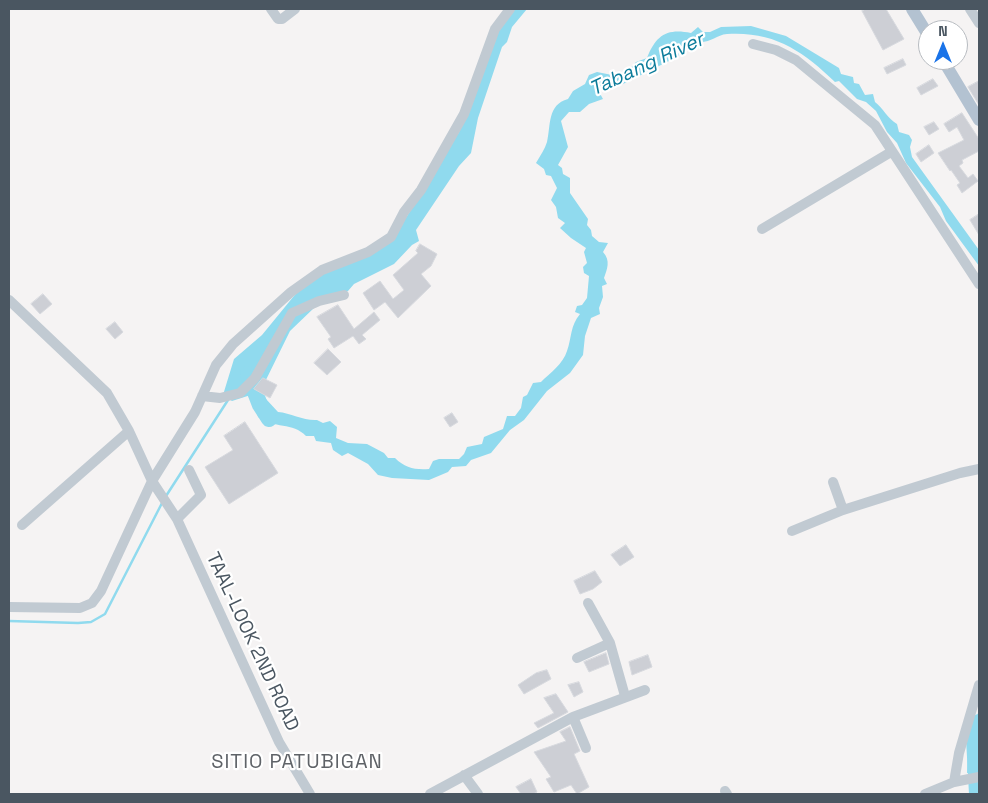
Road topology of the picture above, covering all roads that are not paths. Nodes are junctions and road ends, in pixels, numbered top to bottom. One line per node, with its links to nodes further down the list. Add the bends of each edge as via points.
1 (271, 9): 2 (street, via 278,19 282,19)
2 (295, 9)
3 (510, 9): 16 (street, via 496,29 464,114 391,237 368,252 322,270 291,292 233,344 216,365)
4 (912, 9): 6 (main road)
5 (970, 9): 7 (street)
6 (919, 20)
7 (979, 24)
8 (753, 44): 11 (street, via 789,56 817,76 875,125)
9 (949, 70): 10 (main road)
10 (979, 120)
11 (891, 152): 12 (street); 13 (street)
12 (762, 229)
13 (979, 284)
14 (344, 295): 16 (street, via 319,301 292,313 255,378 240,393 220,398)
15 (9, 300): 17 (street, via 106,393)
16 (205, 397): 21 (street)
17 (129, 431): 21 (street); 24 (street)
18 (979, 469): 22 (street)
19 (189, 470): 23 (street, via 201,495)
20 (833, 482): 22 (street)
21 (153, 483): 23 (street, TAAL-LOOK 2ND ROAD); 27 (street, via 101,591 92,603 80,608)
22 (843, 510): 25 (street)
23 (177, 519): 38 (street, TAAL-LOOK 2ND ROAD, via 279,742)
24 (22, 525)
25 (792, 531)
26 (588, 603): 28 (street)
27 (9, 607)
28 (610, 643): 29 (street); 32 (street)
29 (576, 658)
30 (979, 685): 37 (street, via 959,753)
31 (645, 690): 32 (street)
32 (624, 696): 33 (street)
33 (574, 717): 34 (street); 35 (street)
34 (586, 748)
35 (464, 775): 39 (street); 40 (street)
36 (979, 777): 37 (street)
37 (959, 780): 41 (street)
38 (310, 794)
39 (430, 794)
40 (478, 794)
41 (925, 794)

